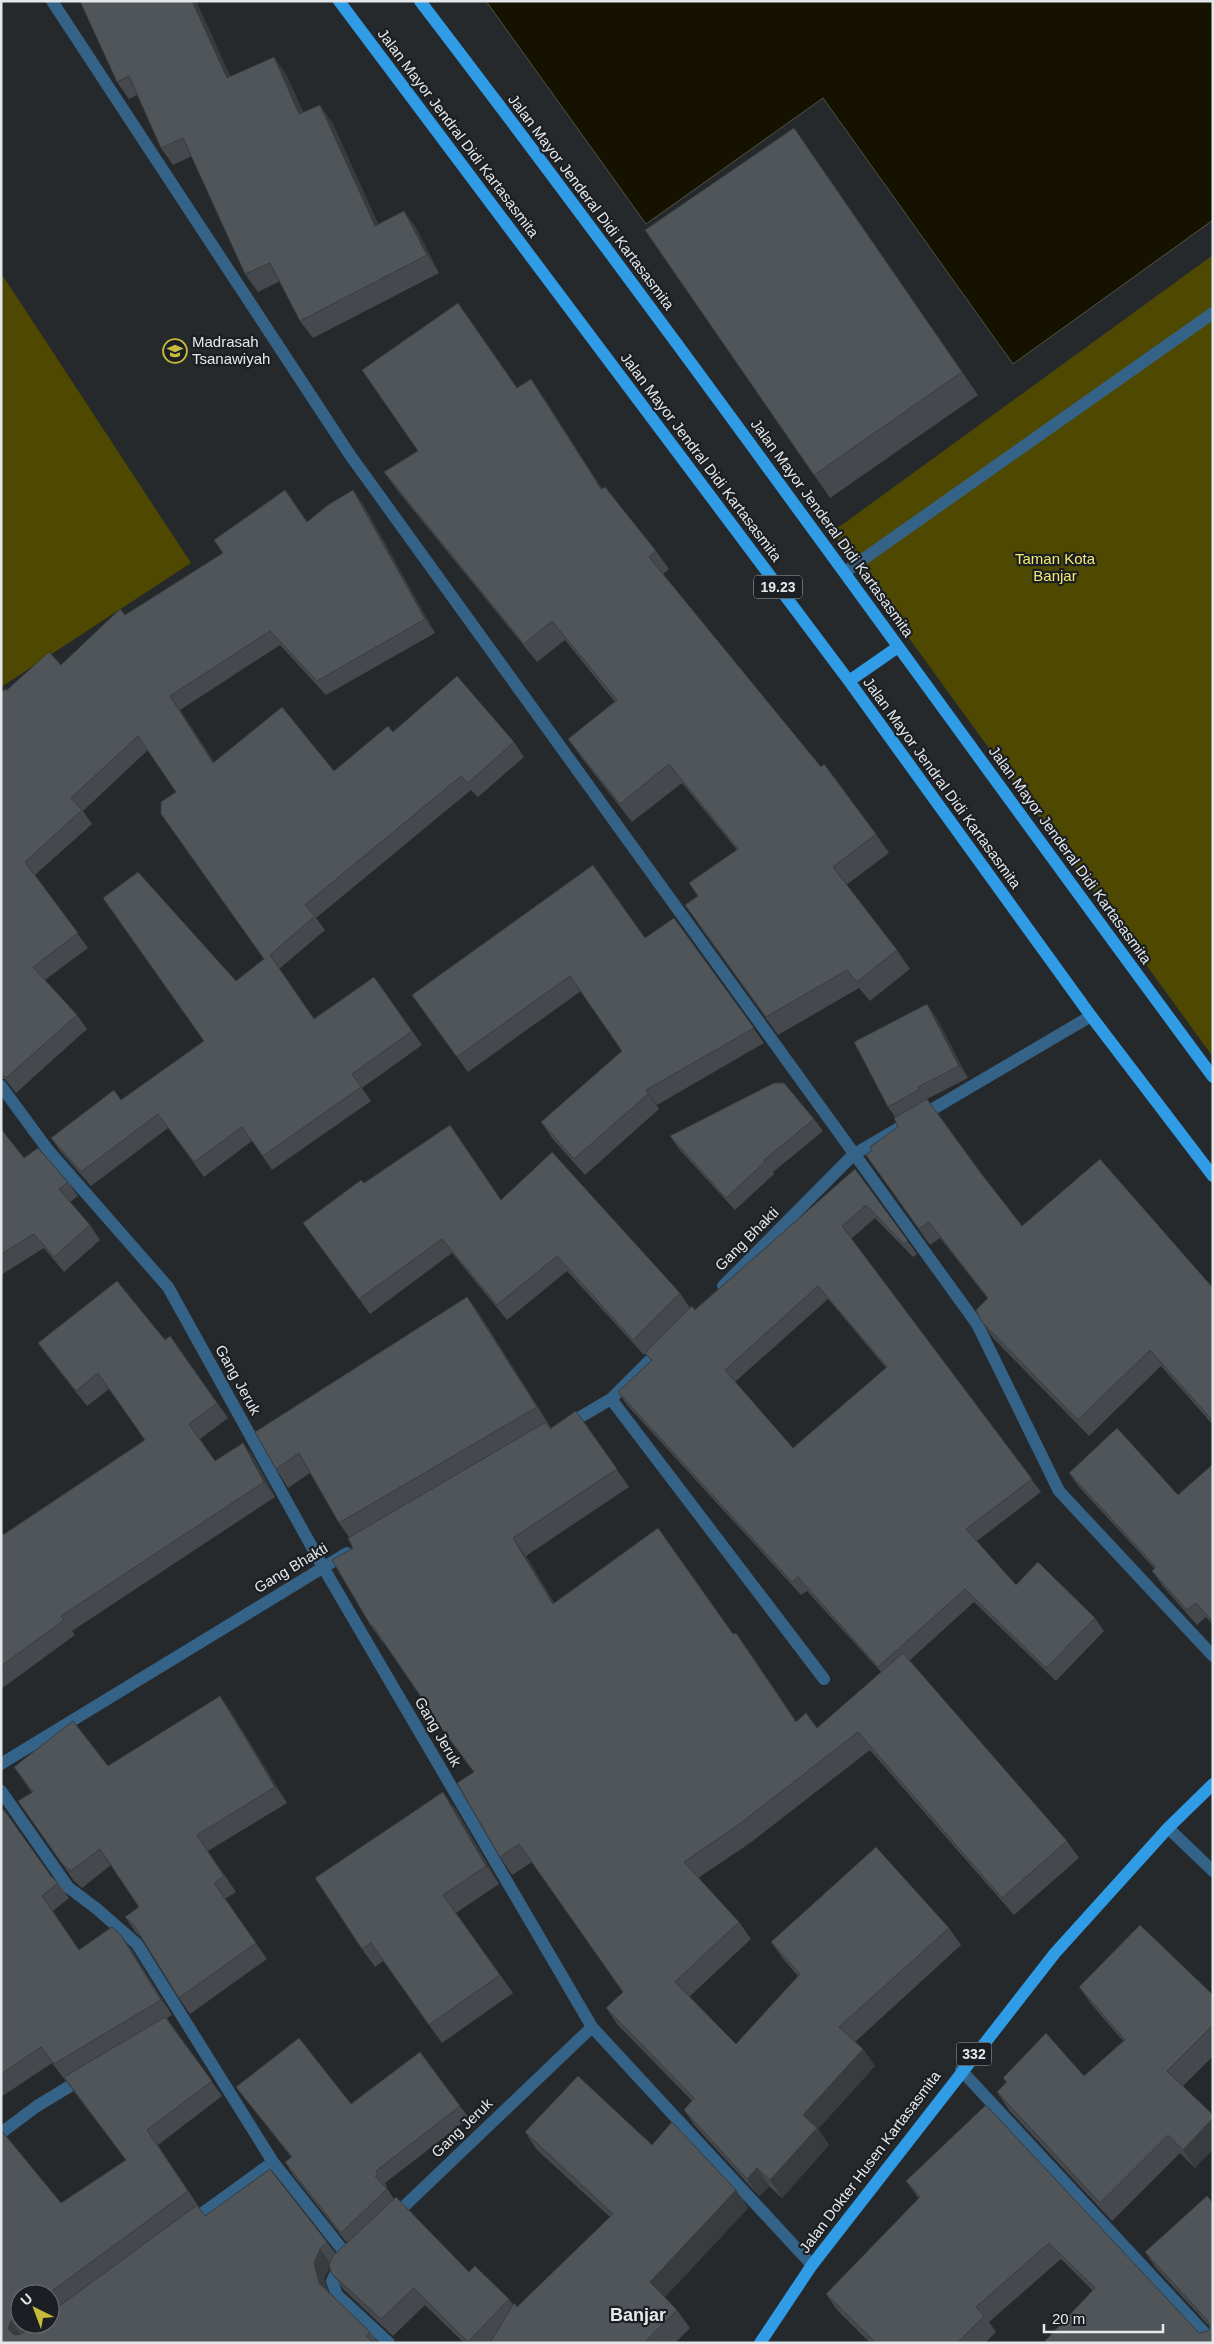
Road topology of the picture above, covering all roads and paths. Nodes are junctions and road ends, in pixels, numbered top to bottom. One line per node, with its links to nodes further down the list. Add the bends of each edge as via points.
1 (52, 1): 11 (street, via 350,456)
2 (338, 1): 7 (main road, Jalan Mayor Jendral Didi Kartasasmita / 19.23)
3 (420, 1): 5 (main road, Jalan Mayor Jenderal Didi Kartasasmita)
4 (1213, 313): 5 (street)
5 (845, 572): 6 (main road, Jalan Mayor Jenderal Didi Kartasasmita)
6 (898, 647): 7 (main road); 9 (main road, Jalan Mayor Jenderal Didi Kartasasmita)
7 (849, 681): 8 (main road, Jalan Mayor Jendral Didi Kartasasmita / 19.23)
8 (1091, 1016): 11 (street, Gang Bhakti); 12 (main road, Jalan Mayor Jendral Didi Kartasasmita / 19.23)
9 (1213, 1077)
10 (1, 1086): 18 (street, Gang Jeruk, via 48,1150 168,1287)
11 (853, 1155): 13 (street, Gang Bhakti); 19 (street, via 977,1324 1059,1491)
12 (1213, 1176)
13 (715, 1294)
14 (673, 1336): 15 (street)
15 (611, 1399): 16 (street); 20 (street)
16 (552, 1434)
17 (357, 1547): 18 (street, Gang Bhakti)
18 (323, 1567): 21 (street, Gang Bhakti); 26 (street, Gang Jeruk)
19 (1213, 1656)
20 (824, 1679)
21 (1, 1764)
22 (1213, 1784): 24 (main road, Jalan Dokter Husen Kartasasmita / 332)
23 (1, 1791): 30 (street, via 68,1887 137,1944 179,2020)
24 (1168, 1828): 25 (street); 27 (main road, Jalan Dokter Husen Kartasasmita / 332, via 1054,1953)
25 (1213, 1870)
26 (592, 2027): 31 (street, Gang Jeruk); 33 (street)
27 (961, 2070): 33 (main road, Jalan Dokter Husen Kartasasmita / 332); 34 (street)
28 (94, 2072): 29 (street, via 37,2106)
29 (1, 2133)
30 (273, 2162): 32 (street); 35 (street, via 353,2255 338,2268 332,2281 337,2295)
31 (385, 2224)
32 (177, 2232)
33 (812, 2264): 36 (main road, Jalan Dokter Husen Kartasasmita / 332)
34 (1213, 2342)
35 (389, 2343)
36 (760, 2343)

